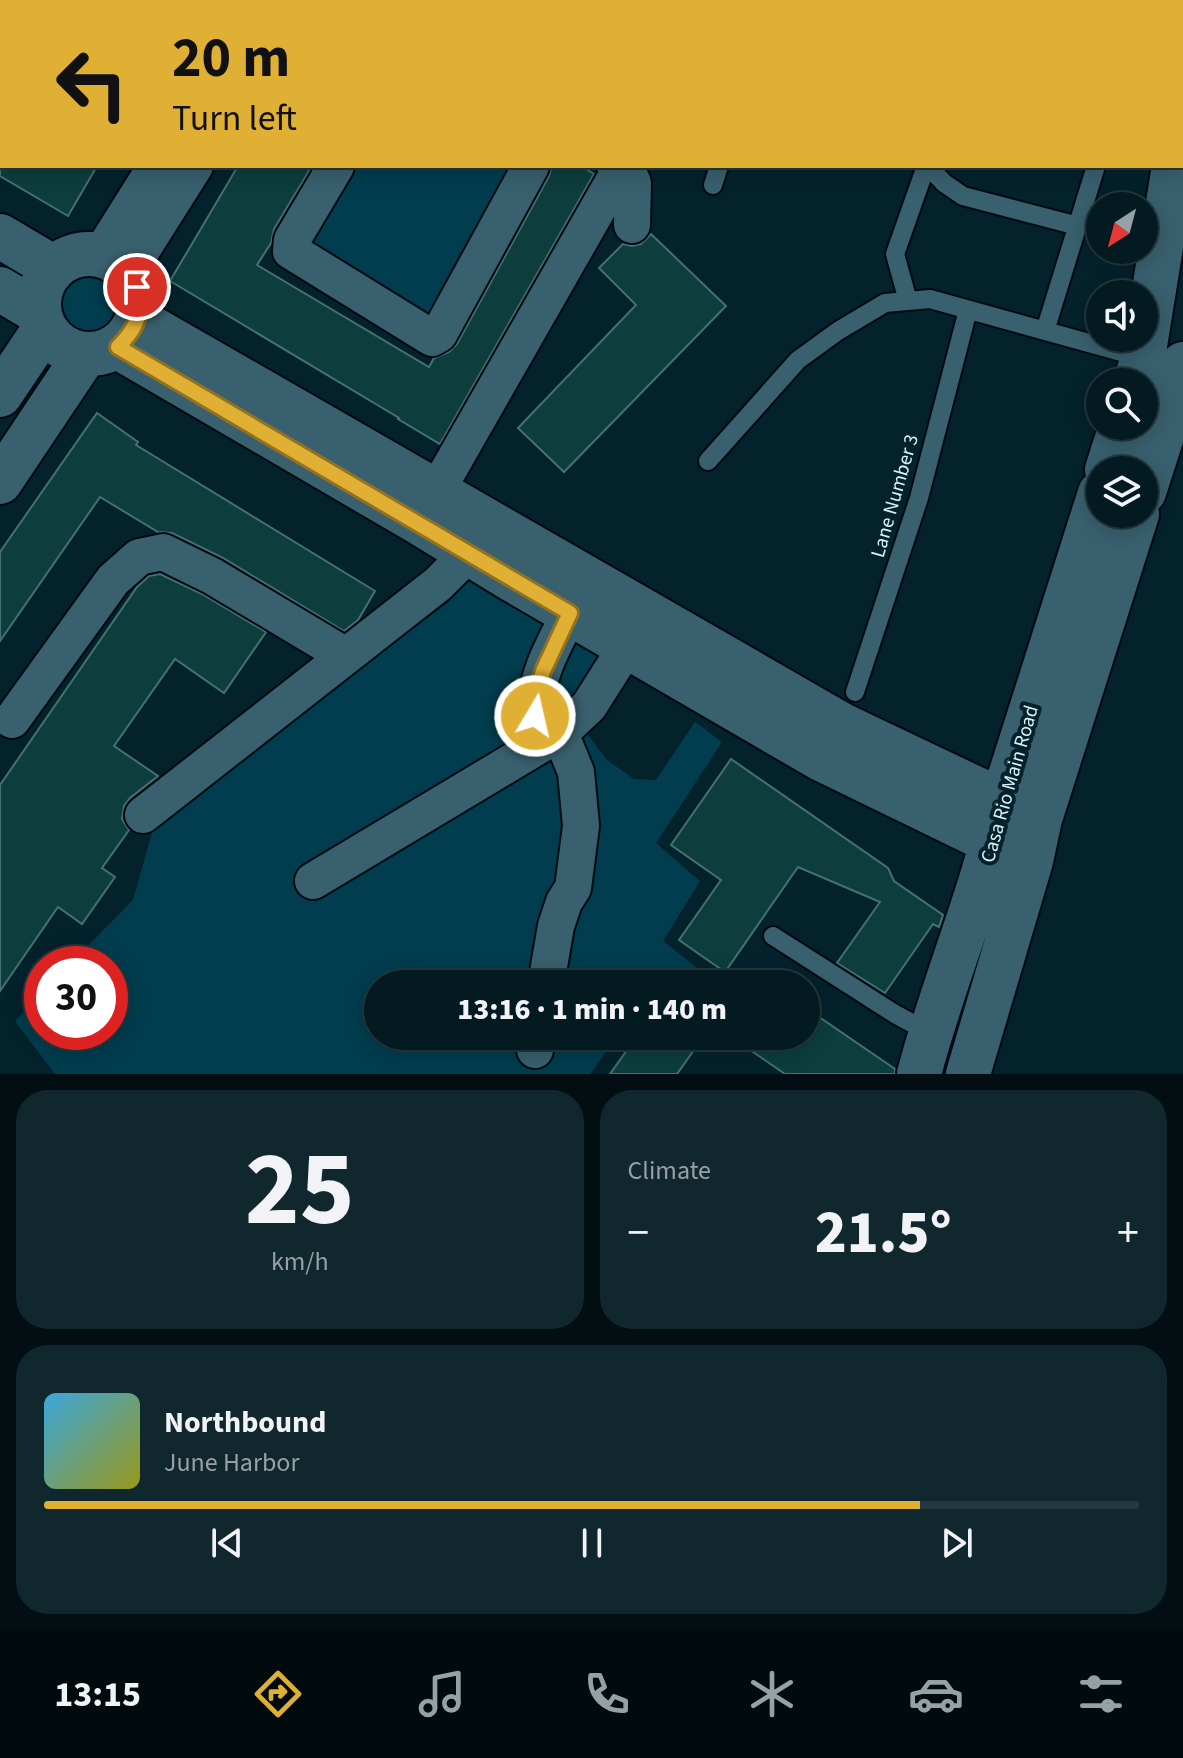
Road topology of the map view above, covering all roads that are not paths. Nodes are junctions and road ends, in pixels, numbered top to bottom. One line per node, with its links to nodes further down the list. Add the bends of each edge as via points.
1 (155, 168): 15 (street)
2 (193, 168): 15 (street)
3 (335, 168): 4 (street, via 292,240 291,251 432,338 439,334)
4 (530, 168)
5 (618, 168): 12 (street, via 633,183); 29 (street)
6 (718, 168): 11 (lane)
7 (926, 168): 18 (lane, via 895,254)
8 (929, 168): 13 (lane, via 963,196)
9 (1095, 168): 13 (lane)
10 (1174, 168): 23 (street)
11 (713, 185)
12 (632, 225)
13 (1078, 226): 21 (lane)
14 (0, 236): 16 (street)
15 (114, 264): 16 (street, via 84,255); 22 (street, via 137,287 140,303)
16 (54, 268): 20 (street, via 39,296)
17 (0, 289): 20 (street)
18 (908, 301): 19 (lane, via 930,299); 27 (lane, via 885,303 798,360)
19 (968, 310): 21 (lane); 37 (lane, Lane Number 3, via 919,498)
20 (42, 321): 22 (street, via 69,351); 25 (street)
21 (1045, 331): 23 (lane)
22 (114, 340): 28 (street); 29 (street); 32 (street, via 418,522)
23 (1154, 368)
24 (1158, 371): 26 (street, via 1178,386)
25 (0, 395)
26 (1156, 456)
27 (708, 461)
28 (0, 482)
29 (436, 492): 32 (street)
30 (1091, 528): 42 (street, Casa Rio Main Road)
31 (1132, 528): 42 (street, Casa Rio Main Road)
32 (478, 538): 33 (street); 36 (street, via 438,584)
33 (521, 562): 34 (street); 39 (street)
34 (570, 613): 35 (street); 40 (street, via 538,689 535,716)
35 (627, 646): 39 (street); 40 (street, via 589,706)
36 (346, 656): 38 (street, via 163,552 139,557 113,580); 41 (street)
37 (855, 692)
38 (12, 720)
39 (793, 720): 42 (street, via 844,726)
40 (551, 739): 43 (street); 45 (street, via 576,772 581,826 573,888 556,926)
41 (143, 815)
42 (1016, 831): 46 (street, Casa Rio Main Road); 47 (street, Casa Rio Main Road)
43 (313, 881)
44 (773, 936): 46 (lane, via 895,1014)
45 (548, 970)
46 (925, 1054)
47 (968, 1074)

